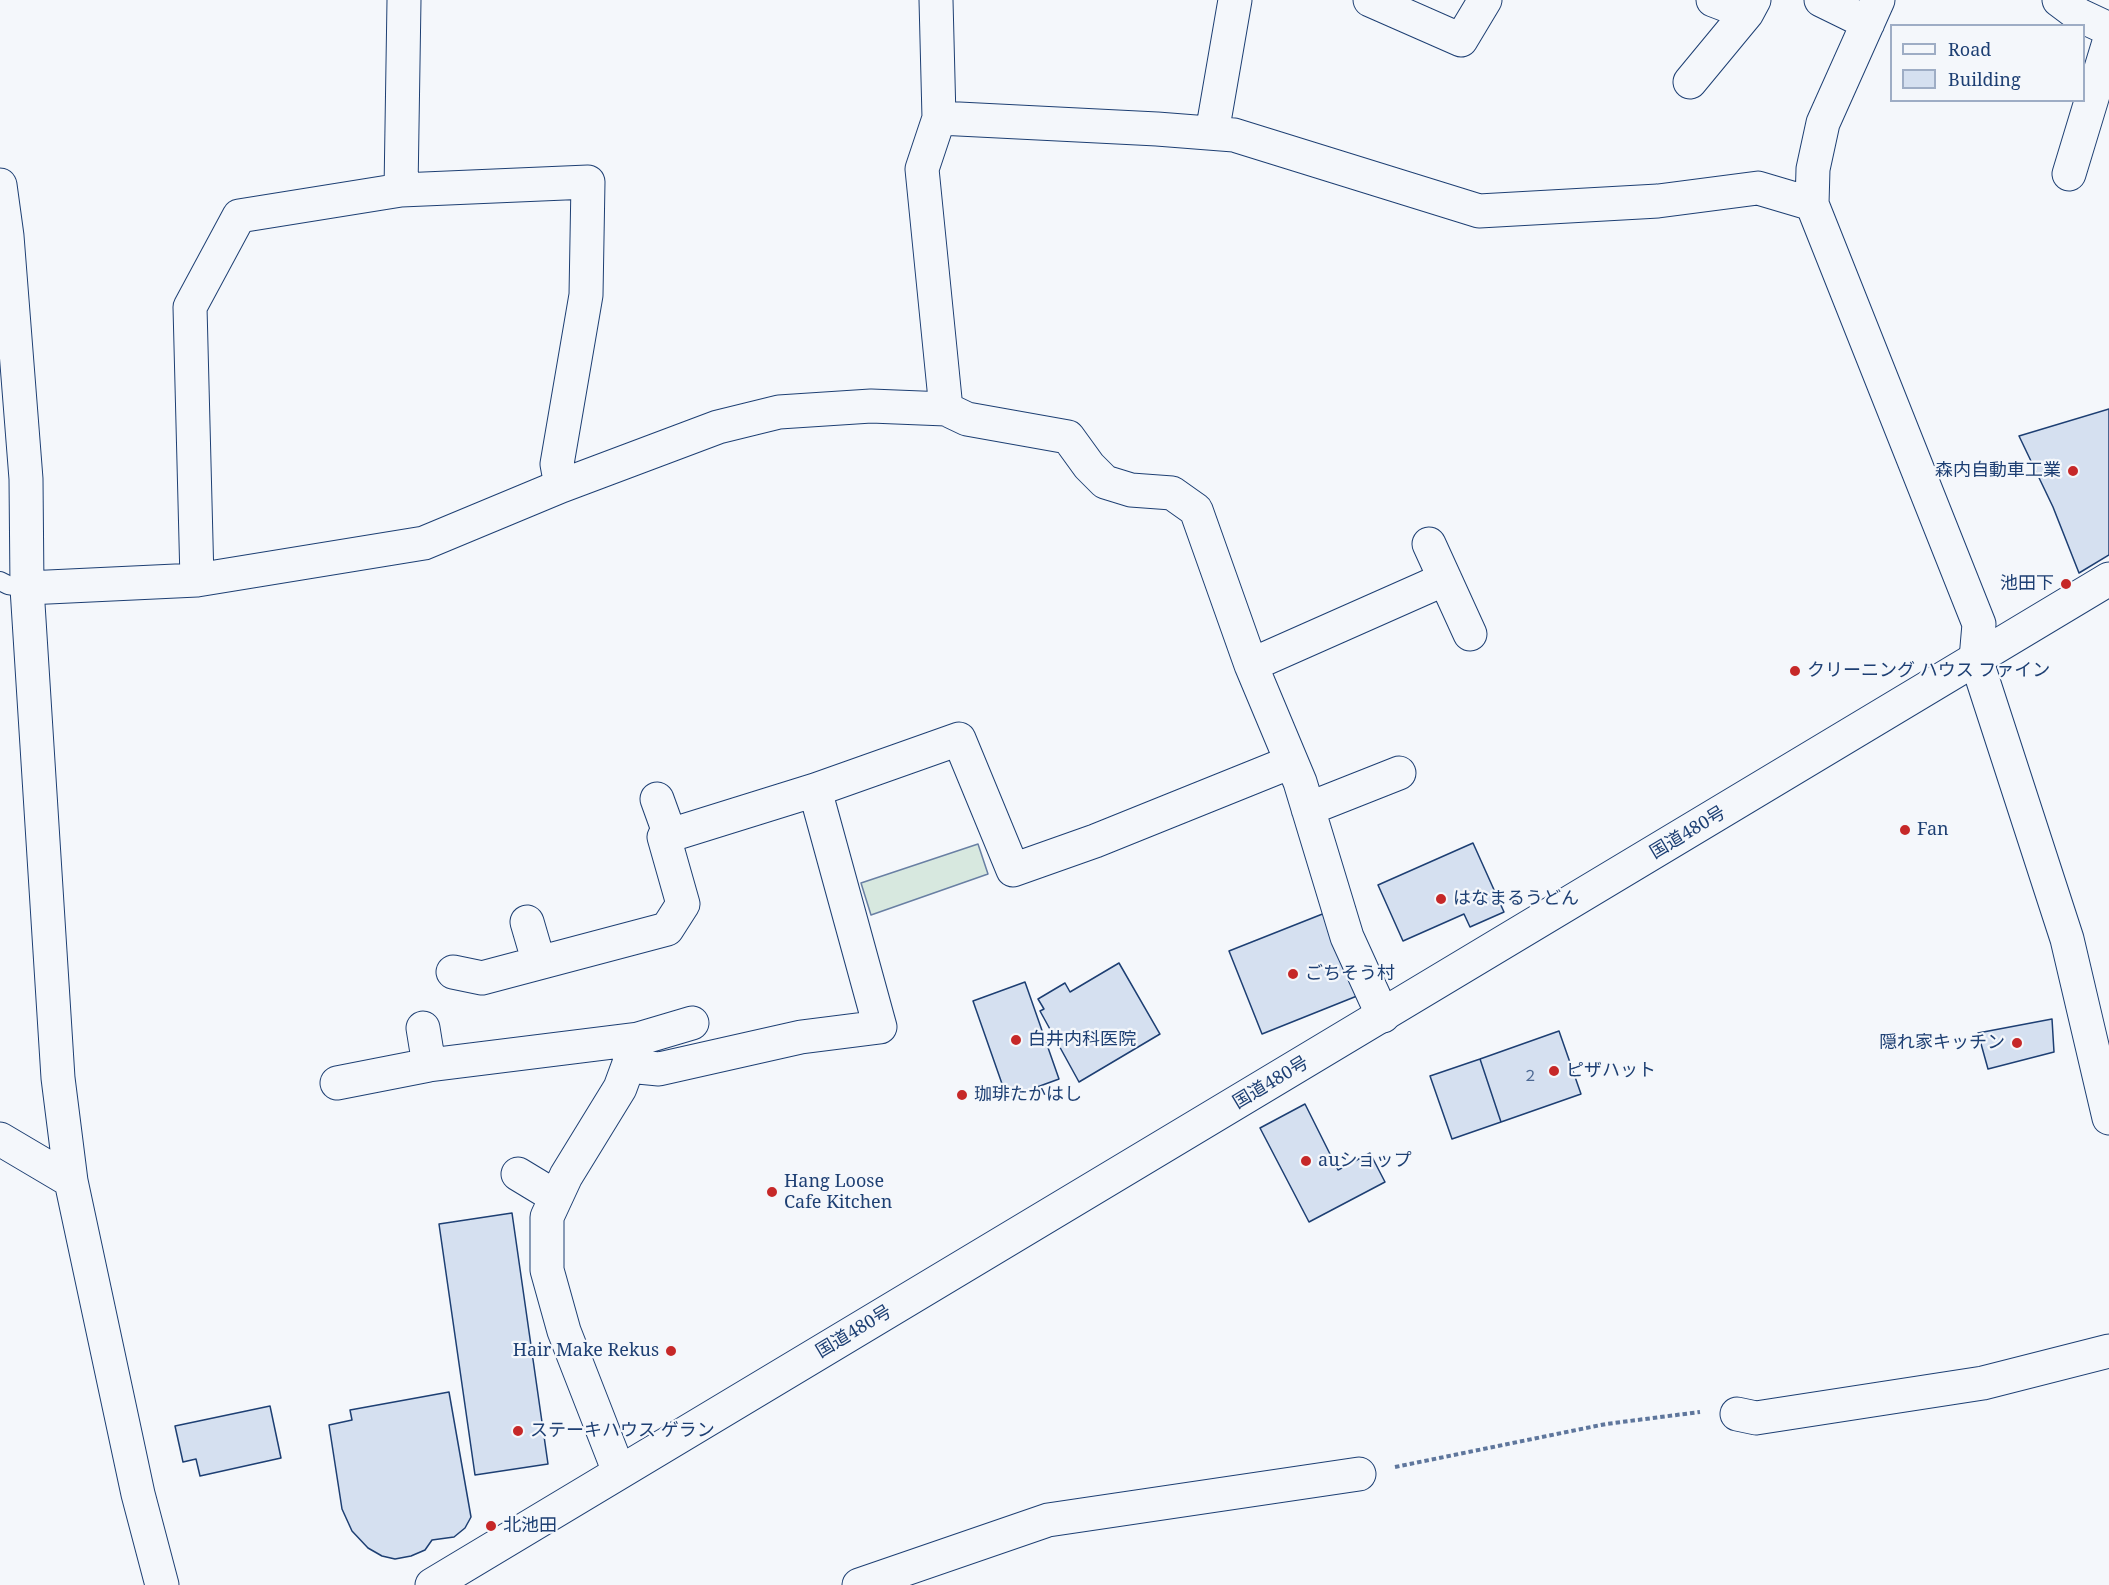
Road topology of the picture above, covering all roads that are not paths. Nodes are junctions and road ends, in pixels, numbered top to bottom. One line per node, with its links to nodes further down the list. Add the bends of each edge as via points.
1 (404, 0): 18 (main road)
2 (936, 0): 14 (main road)
3 (1235, 0): 15 (main road)
4 (1370, 0): 5 (main road, via 1461,40)
5 (1485, 0)
6 (1713, 0): 9 (main road)
7 (1821, 0): 10 (main road)
8 (2059, 0): 11 (main road)
9 (1750, 6): 13 (main road)
10 (1873, 12): 19 (main road, via 1823,123 1813,169)
11 (2109, 29)
12 (2109, 42): 16 (main road)
13 (1690, 82)
14 (939, 118): 15 (main road); 20 (main road, via 922,169)
15 (1212, 133): 19 (main road, via 1234,135 1479,211 1658,201 1758,188)
16 (2069, 174)
17 (0, 184): 26 (main road, via 26,479)
18 (400, 190): 21 (main road, via 588,182 586,295 557,464); 25 (main road, via 239,216 190,307)
19 (1812, 204): 28 (main road, via 1979,624)
20 (946, 409): 21 (main road, via 872,406 779,412 718,427); 29 (main road, via 967,418 1068,437 1106,482 1131,490 1172,493 1196,510)
21 (561, 486): 25 (main road, via 424,543)
22 (1430, 544): 23 (main road)
23 (1445, 579): 27 (main road); 29 (main road)
24 (2109, 579): 28 (main road, 国道480号)
25 (196, 580): 26 (main road)
26 (13, 585): 48 (main road)
27 (1470, 634)
28 (1976, 659): 39 (main road, 国道480号); 45 (main road, via 2067,939)
29 (1251, 665): 30 (main road)
30 (1291, 762): 32 (main road, via 1013,870 959,739); 34 (main road)
31 (1399, 773): 34 (main road)
32 (816, 790): 35 (main road); 42 (main road, via 880,1027 801,1037 659,1069)
33 (657, 799): 35 (main road)
34 (1308, 809): 39 (main road, via 1347,937)
35 (670, 835): 37 (main road, via 664,837 682,904 667,929)
36 (527, 922): 37 (main road)
37 (539, 963): 38 (main road, via 482,978)
38 (453, 972)
39 (1383, 1016): 52 (main road, 国道480号)
40 (692, 1023): 42 (main road)
41 (423, 1028): 43 (main road)
42 (633, 1052): 43 (main road); 49 (main road, via 620,1088)
43 (429, 1065): 44 (main road)
44 (337, 1083)
45 (2109, 1118)
46 (0, 1139): 48 (main road)
47 (518, 1174): 49 (main road)
48 (71, 1181): 54 (main road, via 138,1494)
49 (556, 1197): 52 (main road, via 547,1217 547,1270 564,1331)
50 (2109, 1351): 51 (main road, via 1983,1383 1756,1418)
51 (1737, 1414)
52 (619, 1472): 55 (main road, 国道480号)
53 (1359, 1474): 56 (main road, via 1048,1520)
54 (162, 1585)
55 (432, 1585)
56 (859, 1585)

